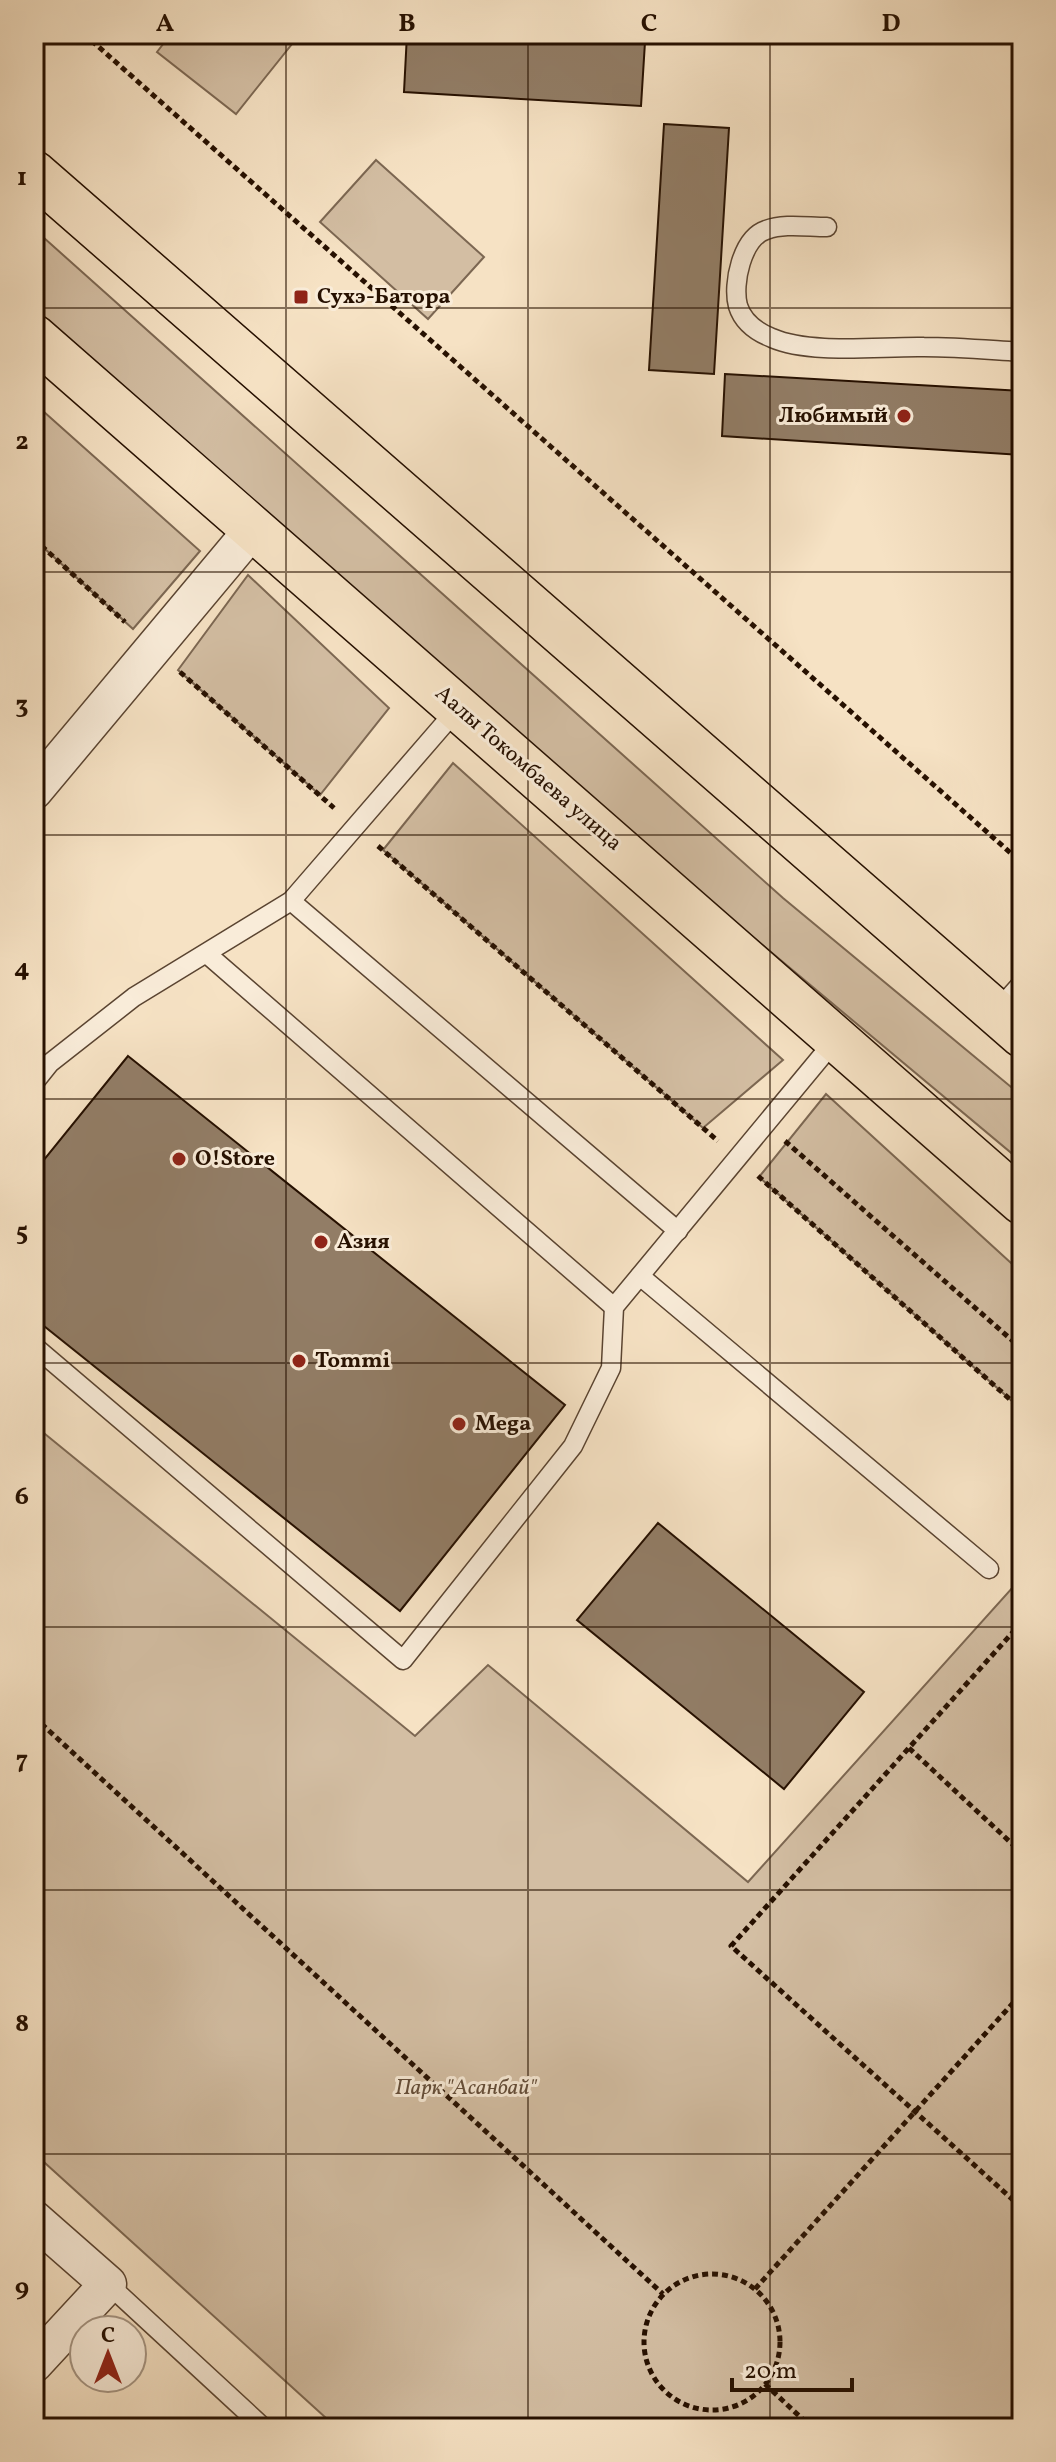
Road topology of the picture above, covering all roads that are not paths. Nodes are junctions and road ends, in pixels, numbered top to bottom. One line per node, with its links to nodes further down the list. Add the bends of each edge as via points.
1 (34, 173): 10 (main road)
2 (827, 227): 4 (lane, via 773,228 750,243 736,287 737,305 756,331 806,347)
3 (34, 337): 5 (main road, Аалы Токомбаева улица)
4 (1022, 352)
5 (253, 529): 6 (main road, Аалы Токомбаева улица); 7 (street)
6 (458, 708): 8 (lane); 11 (main road, Аалы Токомбаева улица)
7 (34, 791)
8 (291, 901): 9 (lane); 14 (lane)
9 (207, 954): 12 (lane, via 134,997 50,1063); 16 (lane)
10 (1013, 1010)
11 (836, 1039): 13 (main road, Аалы Токомбаева улица); 14 (lane)
12 (34, 1083)
13 (1022, 1202)
14 (678, 1231): 15 (lane)
15 (640, 1276): 16 (lane); 18 (lane)
16 (614, 1307): 17 (lane, via 611,1368 573,1446 403,1660)
17 (34, 1346)
18 (989, 1569)
19 (34, 2219): 20 (street)
20 (108, 2284): 21 (street); 22 (lane)
21 (34, 2364)
22 (264, 2428)

